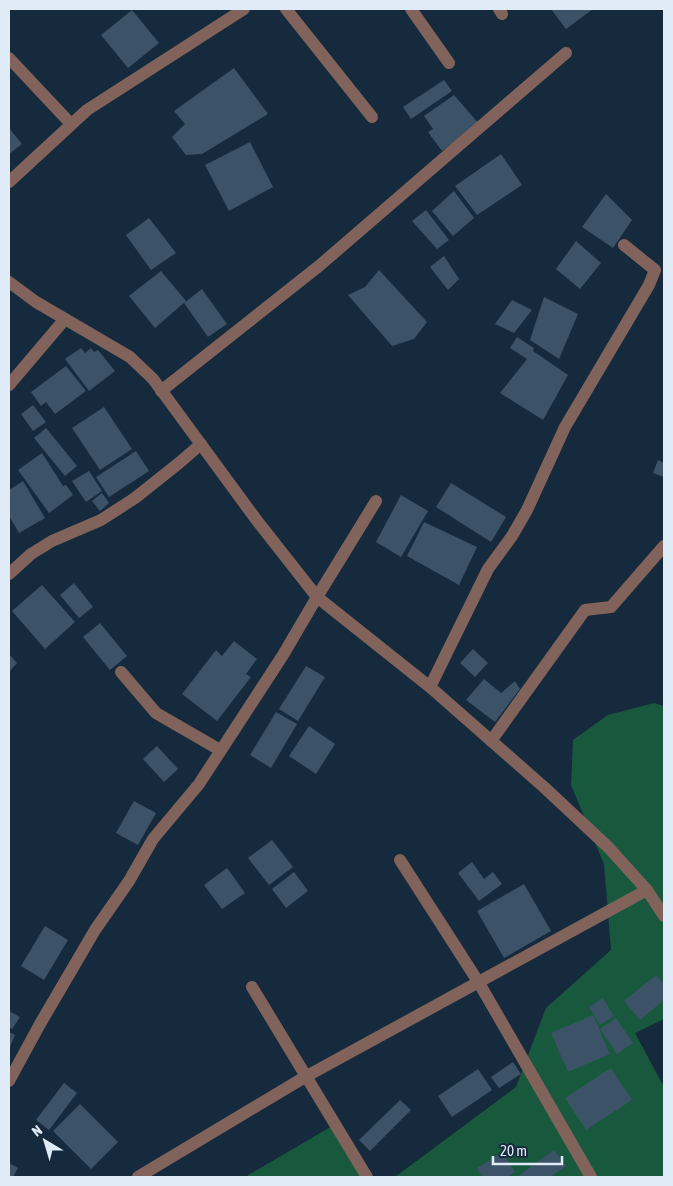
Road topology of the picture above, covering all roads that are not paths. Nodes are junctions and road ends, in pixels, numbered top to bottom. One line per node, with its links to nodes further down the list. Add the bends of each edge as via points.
1 (244, 9): 8 (street, via 87,110)
2 (286, 9): 7 (street)
3 (411, 9): 6 (street)
4 (566, 53): 14 (street, via 319,266)
5 (9, 58): 8 (street)
6 (449, 63)
7 (372, 117)
8 (71, 124): 9 (street)
9 (9, 182)
10 (624, 245): 21 (street, via 655,270 649,285 565,428 527,510 488,569)
11 (9, 282): 12 (street)
12 (65, 320): 13 (street); 14 (street, via 130,357)
13 (9, 385)
14 (161, 391): 15 (street)
15 (201, 444): 18 (street, via 135,498 101,520 52,541); 19 (street)
16 (376, 501): 19 (street)
17 (664, 546): 22 (street, via 611,607 585,610)
18 (9, 574)
19 (317, 597): 21 (street); 23 (street)
20 (121, 672): 23 (street, via 156,713)
21 (430, 687): 22 (street)
22 (491, 741): 25 (street, via 608,847)
23 (220, 750): 30 (street, via 199,784 153,839 95,930)
24 (400, 860): 27 (street)
25 (648, 890): 26 (street); 27 (street)
26 (664, 916)
27 (479, 983): 29 (street); 33 (street)
28 (252, 987): 29 (street)
29 (305, 1078): 31 (street); 32 (street)
30 (9, 1080)
31 (138, 1177)
32 (367, 1177)
33 (591, 1177)

